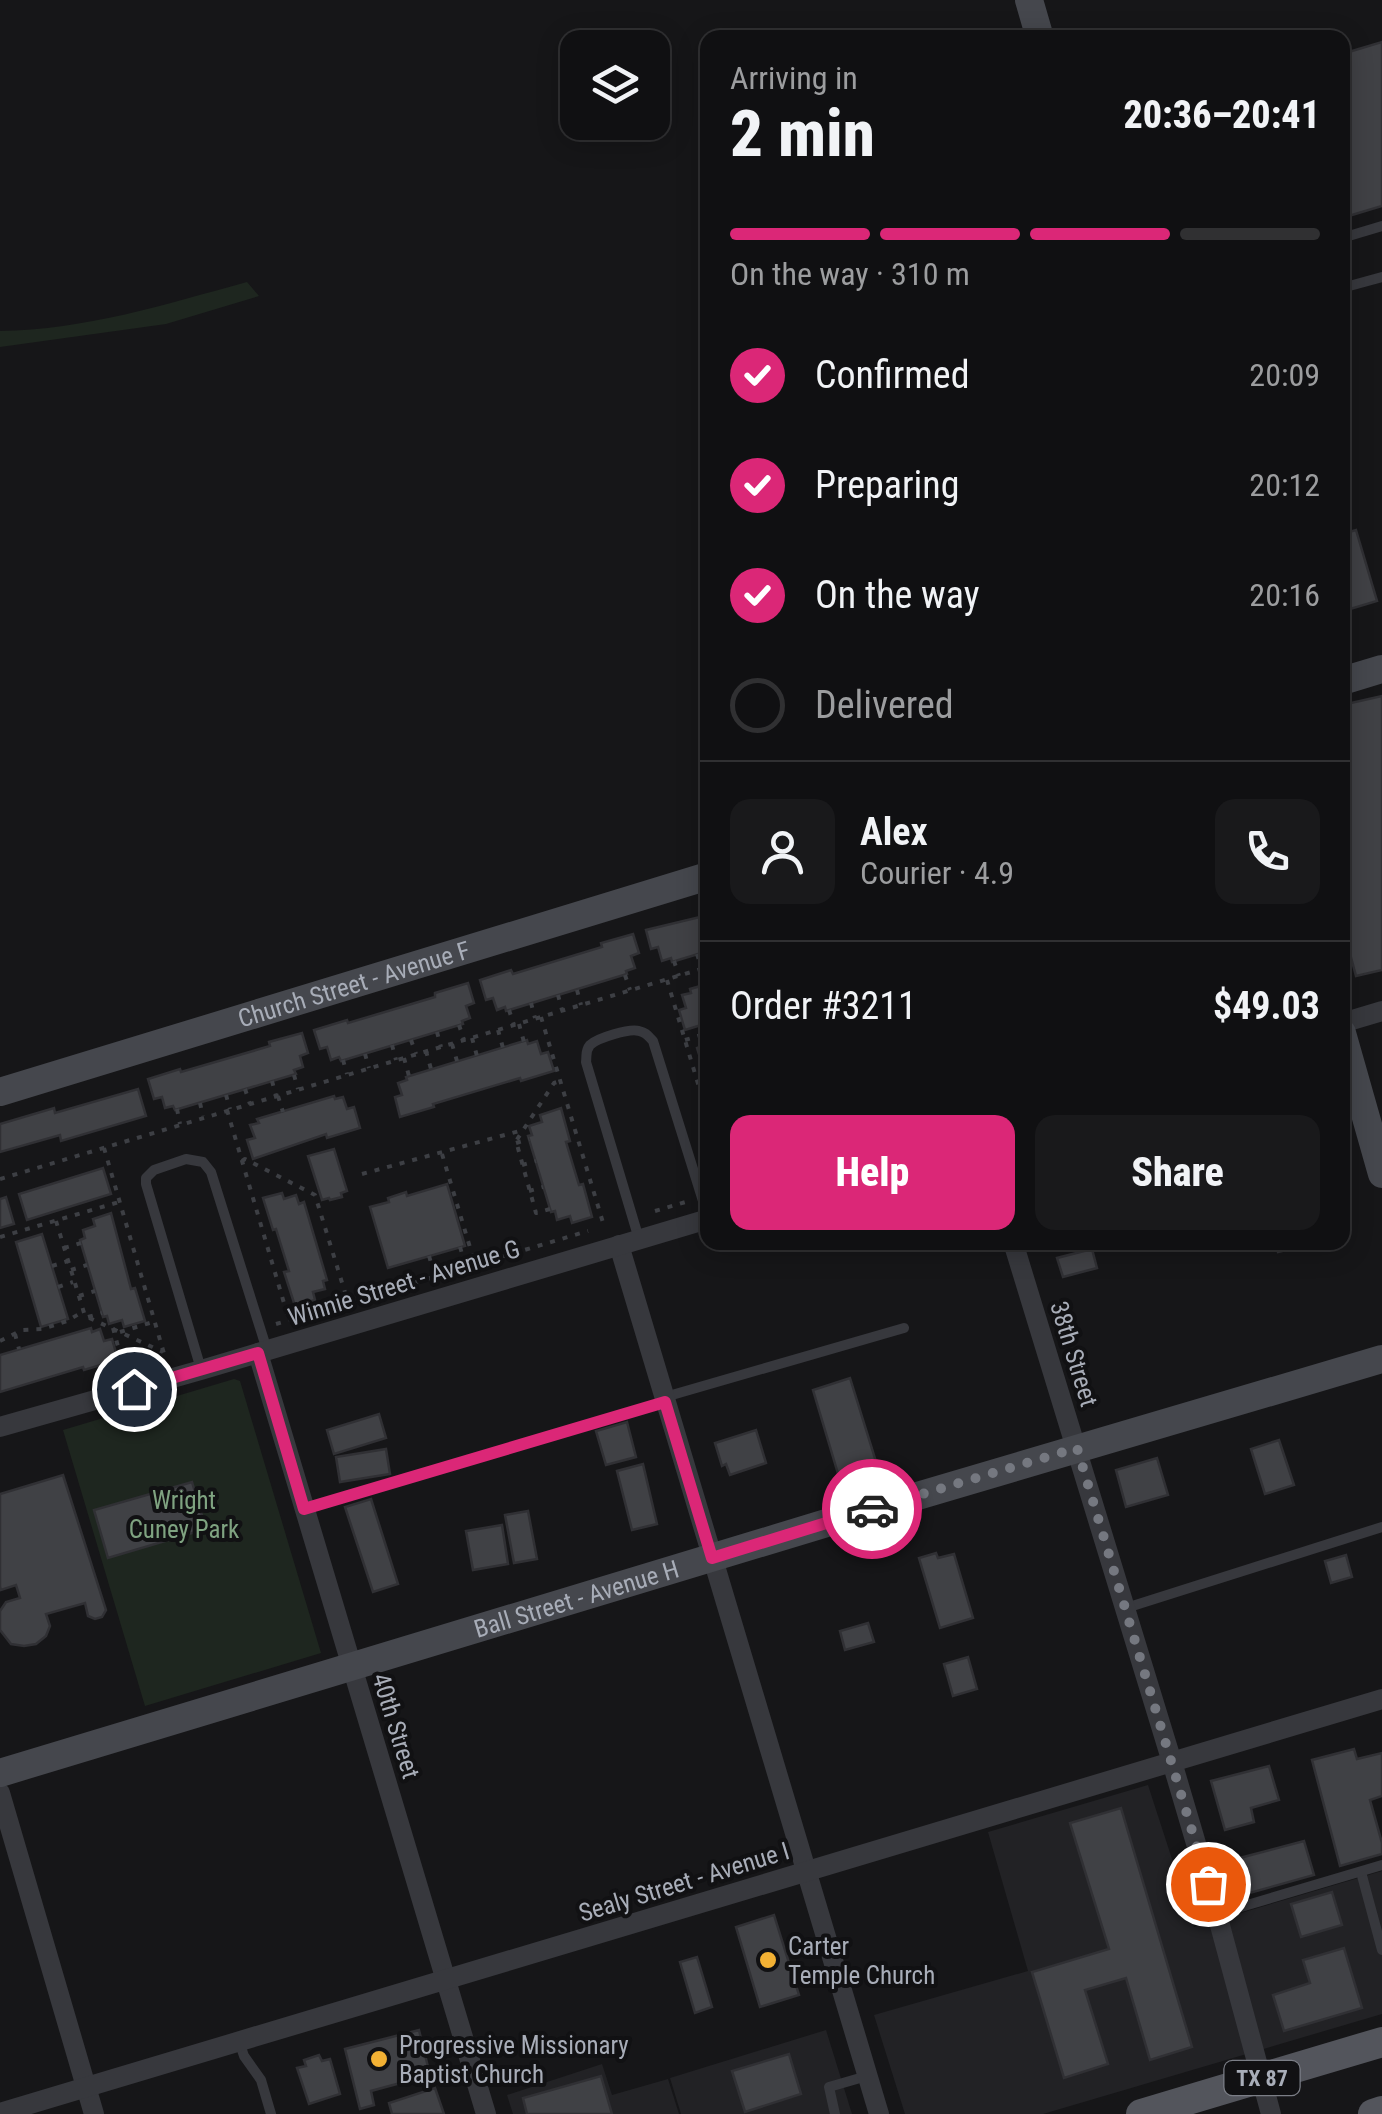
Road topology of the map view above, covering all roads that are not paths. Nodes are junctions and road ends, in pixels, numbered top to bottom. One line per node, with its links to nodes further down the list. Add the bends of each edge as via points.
1 (1029, 0): 2 (street)
2 (1038, 30)
3 (1382, 226): 4 (lane)
4 (1350, 236)
5 (1382, 277): 6 (lane)
6 (1350, 286)
7 (1382, 669): 8 (street)
8 (1350, 679)
9 (700, 878): 13 (street, Church Street - Avenue F)
10 (1382, 1011): 11 (street)
11 (1350, 1021)
12 (1350, 1061): 14 (street)
13 (0, 1092)
14 (1382, 1174)
15 (700, 1191): 17 (lane, via 653,1041 637,1030 590,1045 586,1062 633,1217)
16 (700, 1220): 17 (street, Winnie Street - Avenue G)
17 (629, 1242): 20 (street, Winnie Street - Avenue G); 23 (street)
18 (1015, 1250): 25 (street, 38th Street)
19 (904, 1328): 23 (lane)
20 (262, 1352): 22 (street, Winnie Street - Avenue G); 22 (lane, via 211,1172 203,1162 186,1159 154,1170 146,1184); 26 (street, 40th Street)
21 (1382, 1359): 25 (street, Ball Street - Avenue H)
22 (201, 1370): 24 (street, Winnie Street - Avenue G)
23 (665, 1400): 26 (lane); 28 (street)
24 (0, 1427)
25 (1077, 1448): 28 (street, Ball Street - Avenue H); 29 (street, 38th Street)
26 (304, 1509): 30 (street, 40th Street)
27 (1382, 1527): 29 (lane)
28 (712, 1558): 30 (street, Ball Street - Avenue H); 36 (street)
29 (1126, 1608): 32 (street, 38th Street)
30 (352, 1666): 33 (street, Ball Street - Avenue H); 40 (street, 40th Street)
31 (1382, 1699): 32 (street, Sealy Street - Avenue I)
32 (1172, 1762): 36 (street, Sealy Street - Avenue I); 38 (street, 38th Street)
33 (0, 1773)
34 (0, 1792): 45 (street)
35 (1382, 1866): 37 (lane)
36 (806, 1872): 40 (street, Sealy Street - Avenue I); 43 (street)
37 (1361, 1872): 38 (lane); 39 (lane)
38 (1217, 1914): 44 (street, 38th Street)
39 (1382, 1950)
40 (446, 1979): 41 (street, Sealy Street - Avenue I); 50 (street, 40th Street)
41 (239, 2041): 45 (street, Sealy Street - Avenue I); 49 (lane, via 262,2080)
42 (1382, 2042): 44 (main road, TX 87)
43 (867, 2076): 51 (lane, via 828,2087); 52 (street)
44 (1261, 2078): 53 (main road, TX 87); 54 (street, 38th Street)
45 (86, 2086): 47 (street, Sealy Street - Avenue I); 48 (street)
46 (1382, 2111): 55 (main road)
47 (0, 2112)
48 (94, 2114)
49 (270, 2114)
50 (486, 2114)
51 (835, 2114)
52 (878, 2114)
53 (1141, 2114)
54 (1271, 2114)
55 (1373, 2114)

